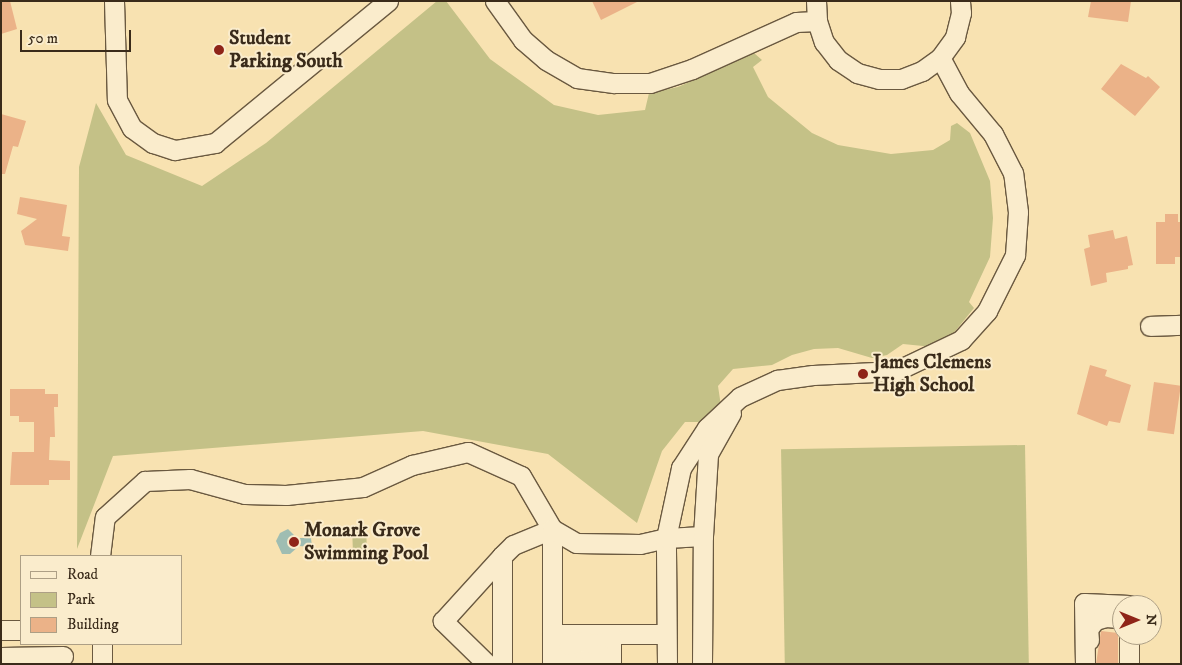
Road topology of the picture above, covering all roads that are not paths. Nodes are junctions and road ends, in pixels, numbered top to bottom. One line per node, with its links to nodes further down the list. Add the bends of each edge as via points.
1 (114, 1): 2 (street, via 117,100 132,128 153,143 175,150 215,142)
2 (388, 1)
3 (495, 1): 6 (street, via 523,40 546,60 577,78 614,83 650,83 692,69 796,22)
4 (816, 1): 6 (street)
5 (960, 1): 7 (street, via 961,13 955,37)
6 (816, 21): 7 (street, via 824,42 838,60 864,75 901,79 922,72)
7 (940, 58): 10 (street, via 959,93 993,134 1012,173 1018,212 1015,255 987,311 961,340 896,371 777,380)
8 (1181, 325): 9 (street)
9 (1150, 326)
10 (740, 397): 12 (street, via 708,454); 13 (street, via 707,428 681,468)
11 (552, 529): 13 (street, via 576,543 640,544); 14 (street, via 521,476 468,452 412,465 363,487 286,495 245,494 190,479 145,481 106,517); 15 (street, via 513,545); 20 (street)
12 (703, 536): 13 (street); 35 (street)
13 (666, 538): 22 (street)
14 (100, 555)
15 (502, 556): 29 (street, via 443,620); 30 (street)
16 (1112, 604): 36 (street, via 1084,603)
17 (1112, 619): 37 (street, via 1095,620 1088,629)
18 (1, 630): 19 (street)
19 (20, 630)
20 (552, 634): 21 (street); 31 (street)
21 (611, 634): 22 (street); 33 (street)
22 (666, 634): 34 (street)
23 (102, 645): 28 (street)
24 (1129, 645): 38 (street)
25 (63, 655): 26 (street)
26 (1, 657)
27 (565, 663): 32 (street, via 569,645 582,641 594,643 600,654)
28 (102, 664)
29 (487, 664)
30 (502, 664)
31 (552, 664)
32 (599, 664)
33 (611, 664)
34 (667, 664)
35 (702, 664)
36 (1085, 664)
37 (1089, 664)
38 (1129, 664)

